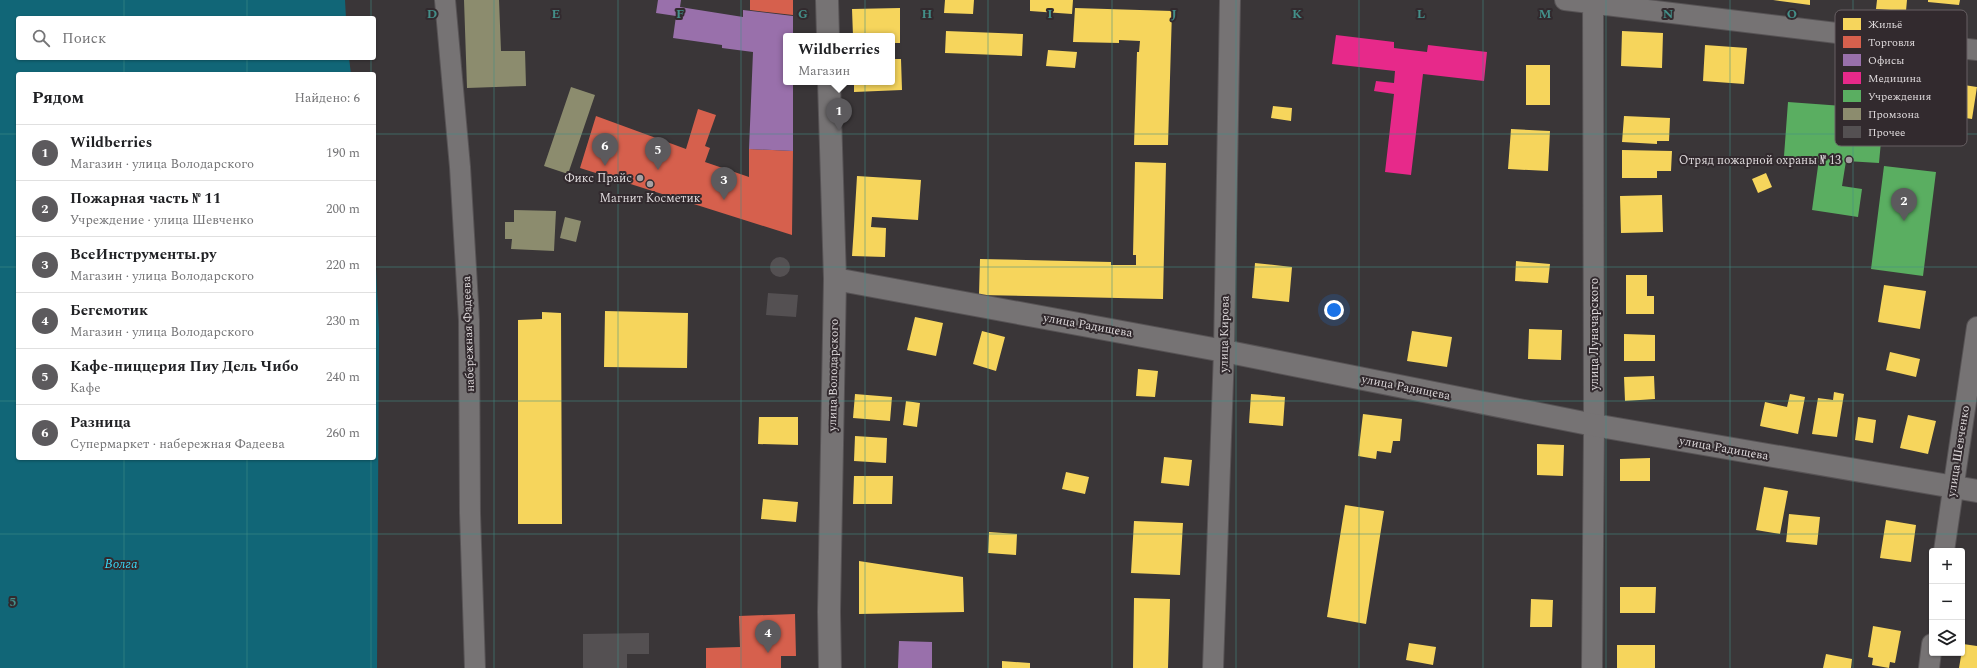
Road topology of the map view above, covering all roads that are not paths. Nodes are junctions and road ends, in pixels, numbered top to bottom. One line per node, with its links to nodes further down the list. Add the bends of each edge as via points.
1 (445, 0): 19 (street, набережная Фадеева, via 460,167 469,320 470,514)
2 (827, 0): 7 (main road)
3 (1230, 0): 13 (street, улица Кирова)
4 (1565, 0): 5 (street)
5 (1593, 1): 6 (street); 14 (street, улица Луначарского)
6 (1835, 32)
7 (828, 33)
8 (1967, 49): 9 (street)
9 (1977, 50)
10 (829, 85): 11 (main road, улица Володарского)
11 (835, 279): 13 (main road, улица Радищева); 20 (main road, улица Володарского)
12 (1977, 327): 15 (street, улица Шевченко)
13 (1224, 350): 14 (main road, улица Радищева); 21 (street, улица Кирова)
14 (1594, 425): 15 (main road, улица Радищева); 22 (street, улица Луначарского)
15 (1952, 487): 16 (main road, улица Радищева); 17 (street, улица Шевченко)
16 (1977, 491)
17 (1944, 548)
18 (1930, 656): 23 (street)
19 (475, 668)
20 (830, 668)
21 (1213, 668)
22 (1592, 668)
23 (1929, 668)

